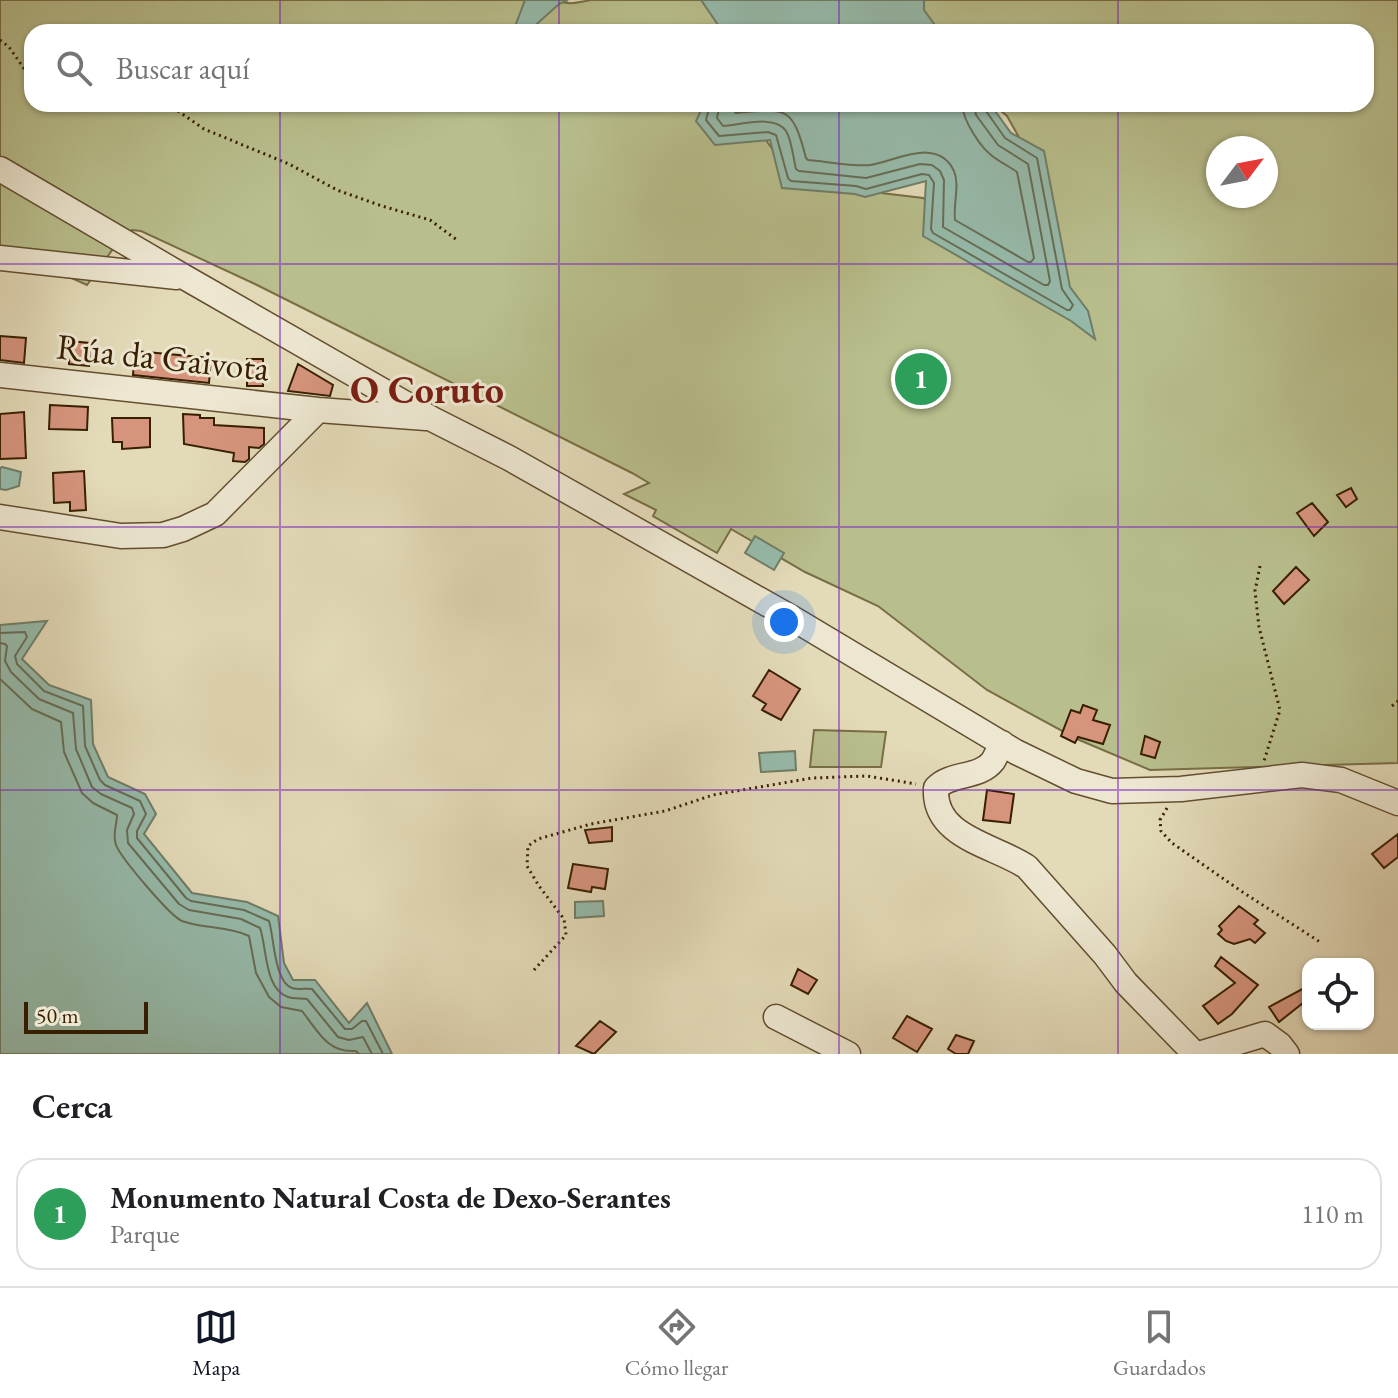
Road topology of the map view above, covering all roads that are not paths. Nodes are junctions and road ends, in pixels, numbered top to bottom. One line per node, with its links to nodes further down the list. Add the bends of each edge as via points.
1 (0, 169): 3 (street)
2 (0, 258): 3 (street)
3 (186, 278): 6 (street)
4 (0, 375): 5 (street, Rúa da Gaivota)
5 (318, 410): 6 (street, Rúa da Gaivota); 7 (street, Rúa da Gaivota, via 215,514 173,532 121,536)
6 (432, 419): 8 (street, via 792,618)
7 (0, 517)
8 (1002, 743): 9 (street, via 1076,781 1112,791 1302,775 1341,780); 12 (street, via 991,763 943,780 936,788 942,817 967,838 1027,867 1126,983)
9 (1398, 803)
10 (776, 1017): 11 (street)
11 (848, 1054)
12 (1197, 1054): 13 (street, via 1265,1034)
13 (1287, 1054)

